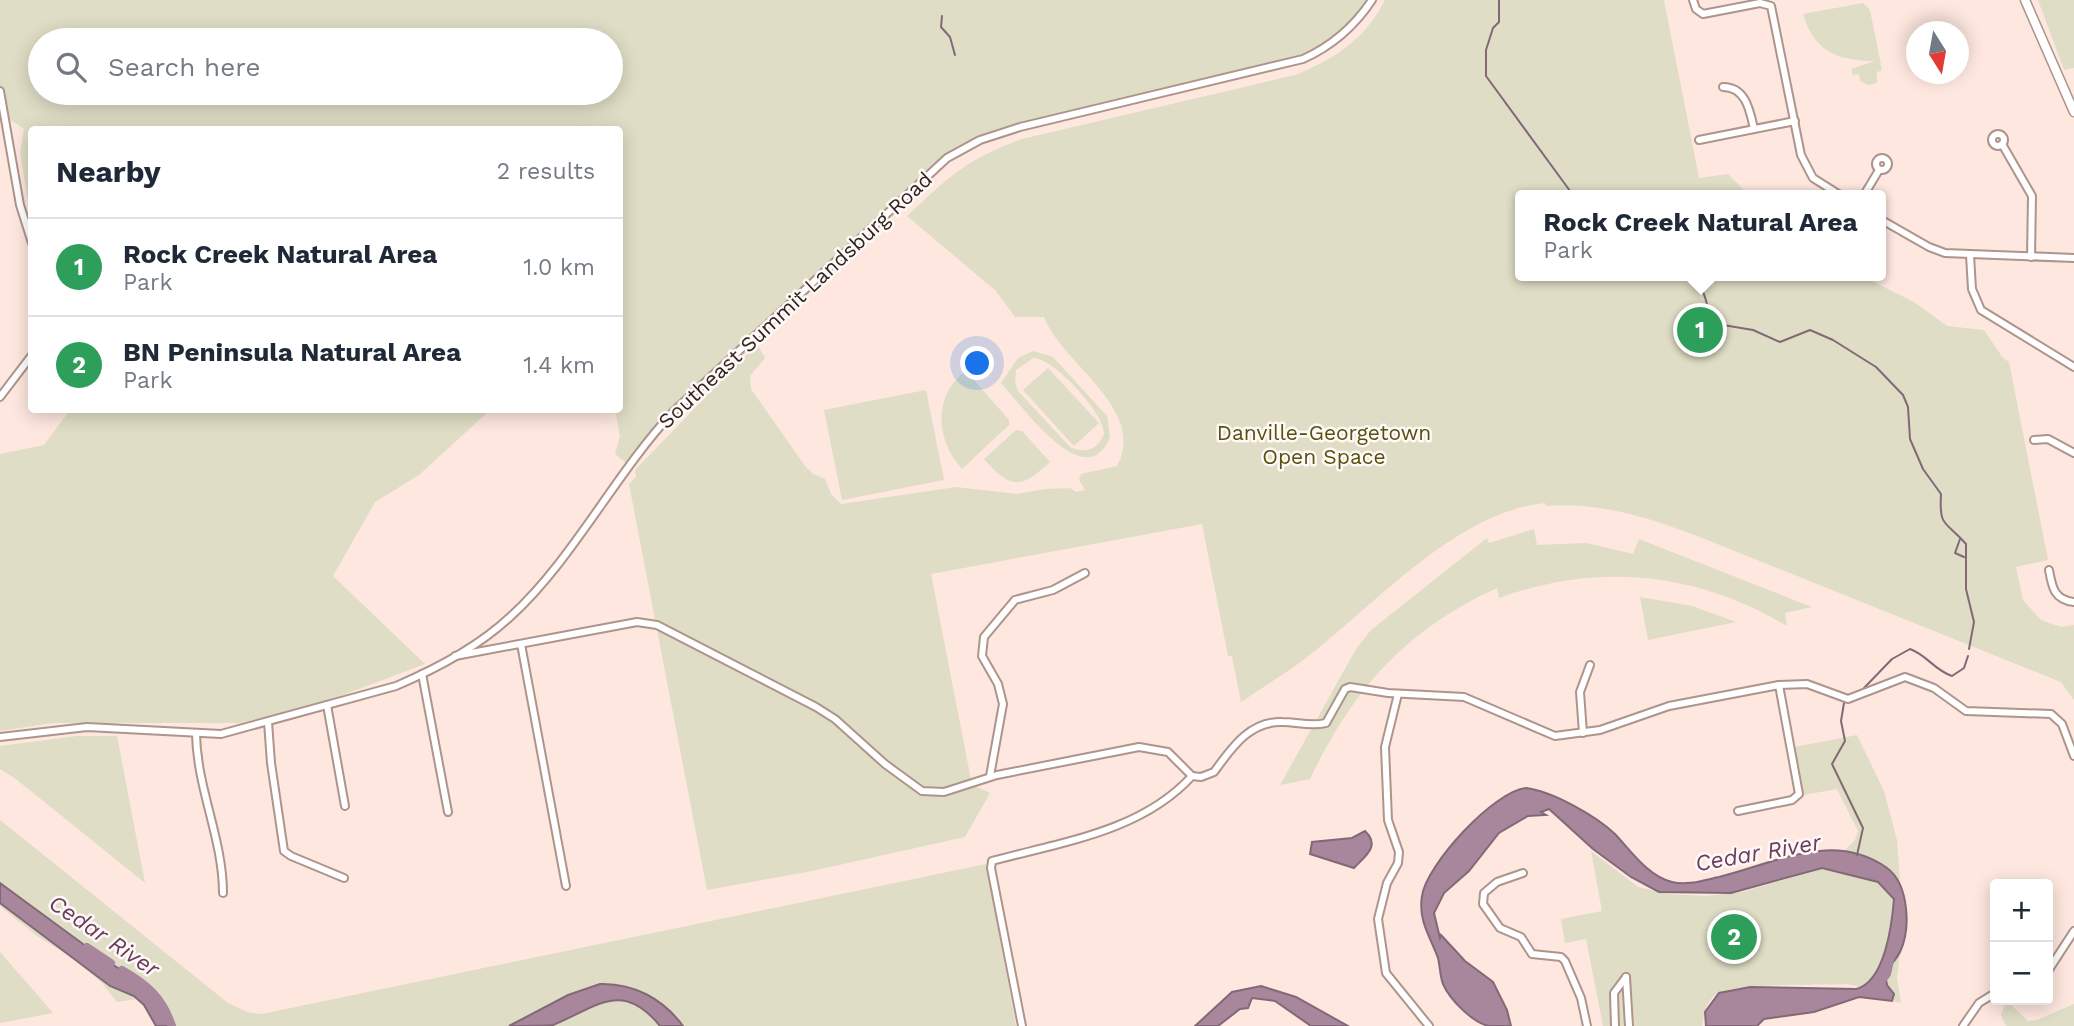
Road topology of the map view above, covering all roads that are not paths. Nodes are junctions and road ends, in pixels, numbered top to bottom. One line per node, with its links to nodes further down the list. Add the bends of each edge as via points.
1 (1372, 0): 28 (street, Southeast Summit Landsburg Road, via 1345,33 1303,60 1020,127 980,140 947,158 678,407 532,594 503,624)
2 (1693, 0): 7 (street, via 1703,14 1771,6)
3 (2025, 0): 6 (main road)
4 (1723, 87): 8 (street, via 1741,93)
5 (0, 91): 15 (street)
6 (2074, 112)
7 (1795, 121): 8 (street); 12 (street, via 1801,155 1813,178)
8 (1754, 129): 9 (street)
9 (1699, 141)
10 (2002, 144): 17 (street, via 2032,196)
11 (1879, 170): 13 (street)
12 (1832, 190)
13 (1867, 190)
14 (1886, 222): 16 (street, via 1937,251)
15 (28, 230)
16 (1970, 255): 17 (street); 20 (street, via 1972,289 1981,310)
17 (2031, 257): 18 (street)
18 (2074, 258)
19 (28, 360): 21 (street)
20 (2074, 367)
21 (0, 397)
22 (2034, 440): 23 (street, via 2048,439)
23 (2074, 453)
24 (2049, 570): 26 (street, via 2055,593)
25 (1085, 573): 39 (street, via 1053,590 1015,600 984,637 982,656 1003,704)
26 (2070, 602)
27 (521, 645): 28 (street); 39 (street, via 637,622 657,625 835,719 922,790 944,792); 46 (street)
28 (455, 656): 30 (street, Southeast Summit Landsburg Road)
29 (1590, 665): 35 (street, via 1580,692)
30 (422, 674): 33 (street, Southeast Summit Landsburg Road); 43 (street)
31 (1779, 685): 35 (street, via 1669,706); 38 (street, via 1807,684 1848,699 1905,677 1934,688 1966,711 2051,714 2058,719); 42 (street, via 1798,796)
32 (1398, 694): 35 (street, via 1464,697 1547,735); 40 (street, via 1345,689 1326,723 1269,724 1241,737 1214,772); 54 (street, via 1385,747 1388,820 1399,852 1378,919 1386,972)
33 (327, 705): 34 (street, Southeast Summit Landsburg Road); 41 (street)
34 (268, 722): 36 (street, Southeast Summit Landsburg Road, via 221,734); 45 (street, via 284,851)
35 (1583, 733)
36 (196, 734): 37 (street, Southeast Summit Landsburg Road, via 87,727); 47 (street)
37 (2, 738)
38 (2074, 755)
39 (990, 776): 40 (street, via 1139,747 1168,752)
40 (1192, 776): 53 (street, via 1149,812 1106,830 991,863)
41 (345, 806)
42 (1738, 811)
43 (448, 812)
44 (1523, 873): 55 (street, via 1497,882 1484,893 1483,904 1500,928 1521,937 1532,954 1565,961)
45 (344, 878)
46 (566, 886)
47 (223, 893)
48 (2074, 931): 49 (street)
49 (2065, 948): 50 (street); 51 (street)
50 (2074, 953)
51 (2053, 964)
52 (1990, 996): 58 (street, via 1979,1003)
53 (1021, 1026)
54 (1429, 1026)
55 (1587, 1026)
56 (1615, 1026): 57 (street, via 1614,993 1626,976)
57 (1629, 1026)
58 (1963, 1026)

